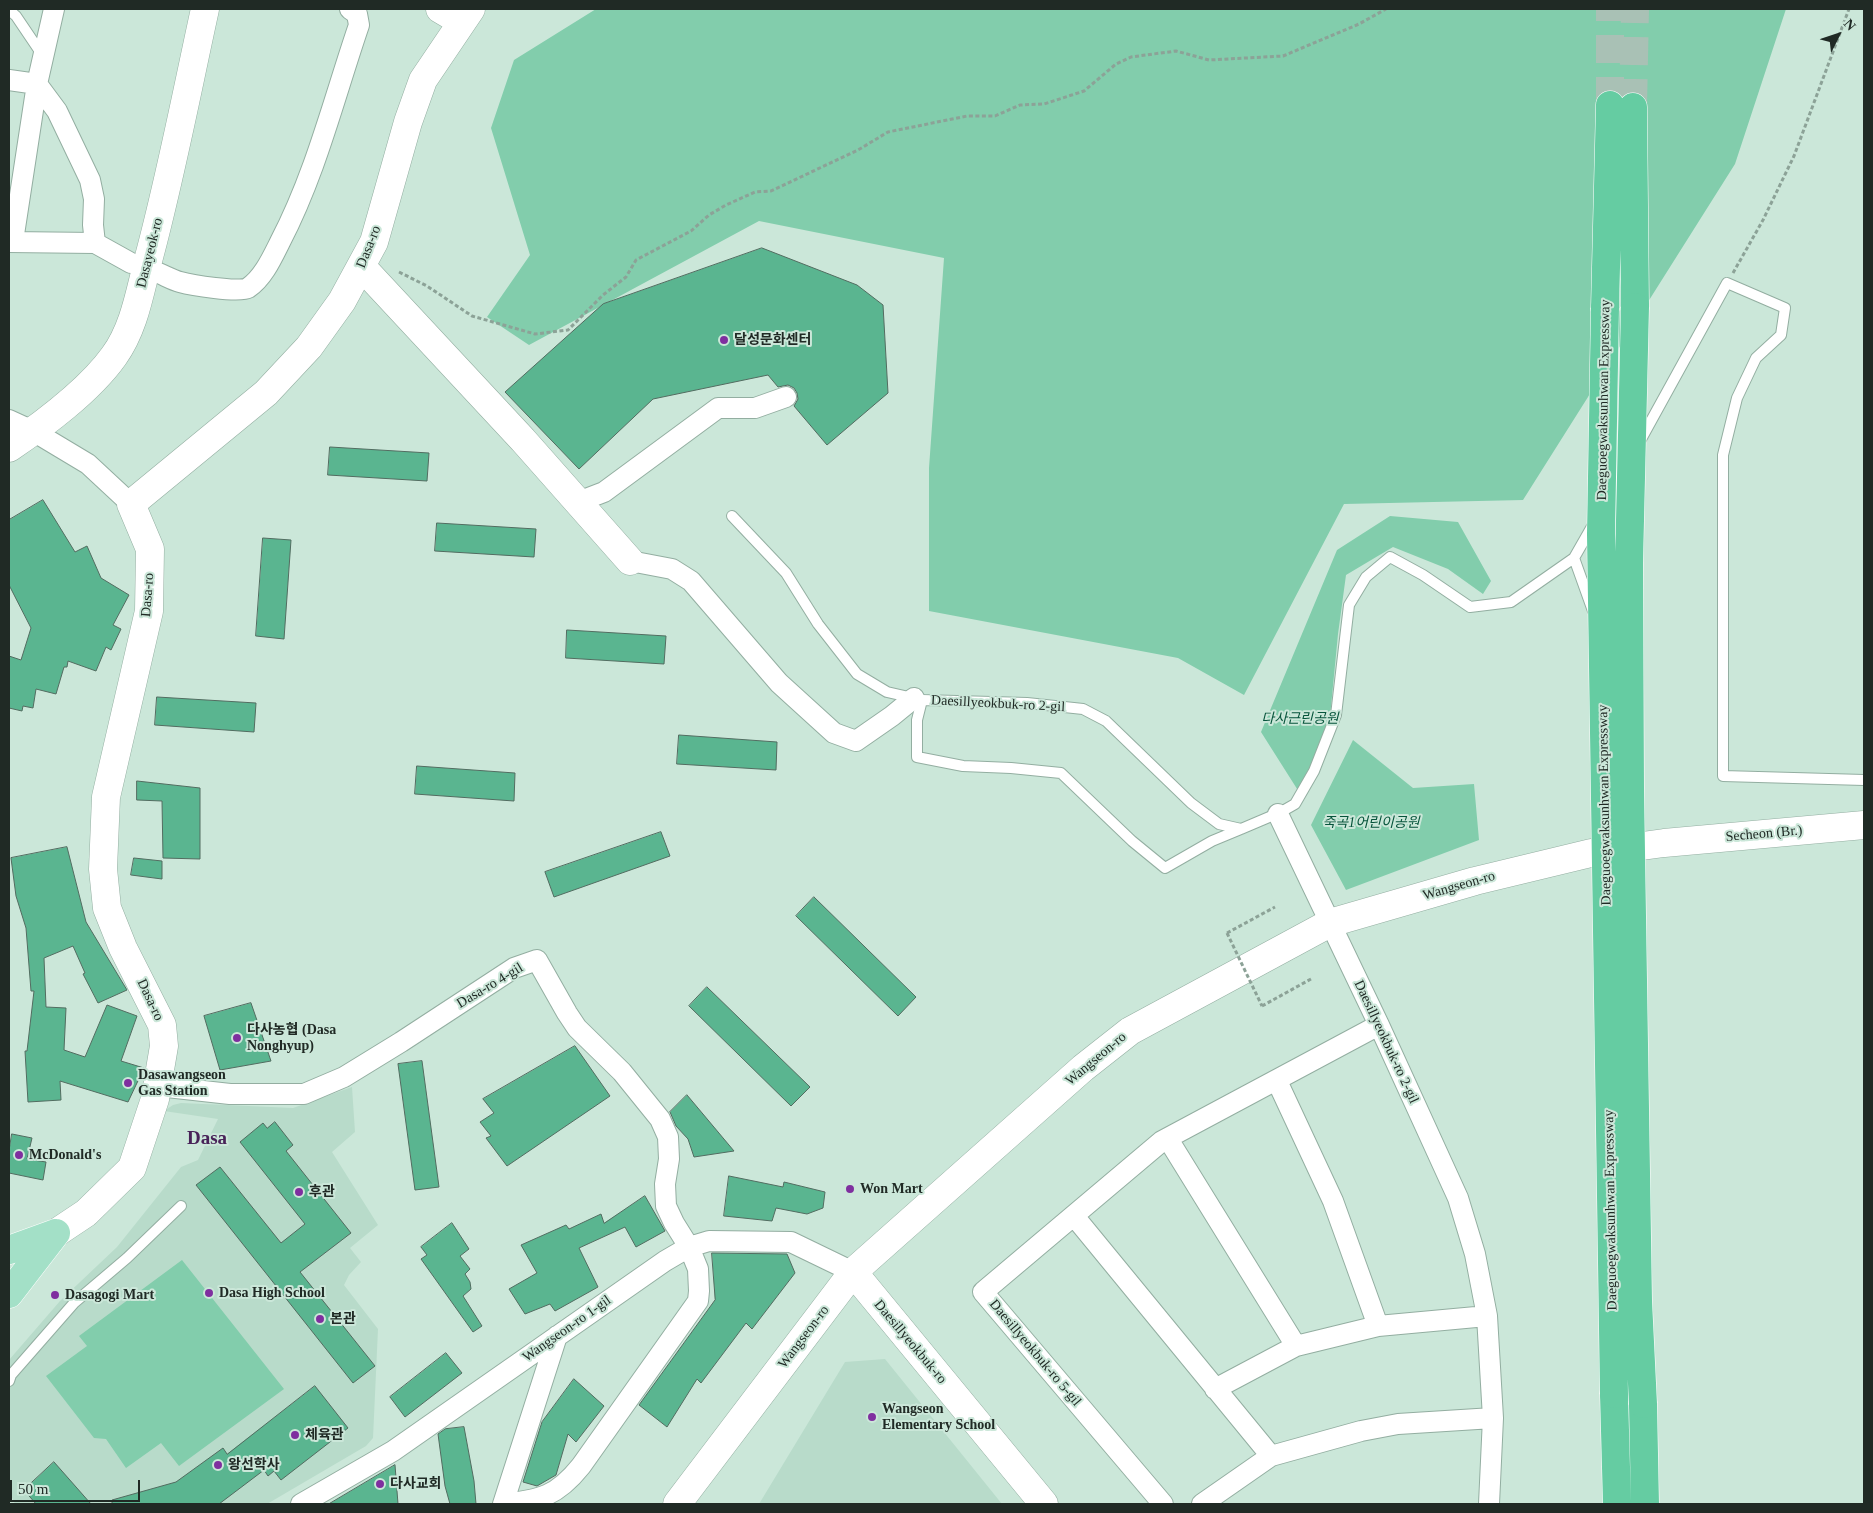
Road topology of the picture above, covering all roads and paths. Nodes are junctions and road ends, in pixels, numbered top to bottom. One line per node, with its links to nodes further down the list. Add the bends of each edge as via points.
1 (54, 9): 8 (street)
2 (205, 9): 18 (street, Dasayeok-ro, via 157,225 131,324 115,355 94,380)
3 (350, 9): 15 (street, via 357,14 359,25 309,180 297,210 260,278 246,289 232,290 181,282)
4 (1386, 9): 14 (path, via 1283,56 1209,60 1176,51 1131,57 1116,64 1084,91 1044,104 1020,105 996,116 966,116 888,132 858,150 771,190 754,192 726,206 709,215 691,231 636,260 626,277 602,294 568,330 535,334 472,316 427,286)
5 (1849, 9): 16 (path, via 1794,156)
6 (9, 10): 8 (lane)
7 (458, 13): 14 (street, Dasa-ro, via 423,80 374,242)
8 (43, 57): 10 (street)
9 (9, 80): 10 (street)
10 (37, 84): 11 (street); 12 (street, via 57,111 90,180)
11 (11, 241): 12 (street)
12 (95, 242): 13 (street)
13 (131, 262)
14 (364, 262): 22 (street); 23 (street, Dasa-ro, via 325,327 266,393)
15 (156, 272)
16 (1727, 284): 20 (lane); 30 (lane, via 1785,308 1781,335 1756,358 1737,398 1724,455 1723,776)
17 (786, 397): 22 (street, via 755,408 718,408 604,492)
18 (21, 426): 19 (street, Dasayeok-ro); 23 (street, via 88,464)
19 (9, 448)
20 (1622, 472)
21 (1613, 489): 25 (lane)
22 (578, 502): 26 (street)
23 (131, 504): 41 (street, Dasa-ro, via 150,549 149,612 106,797 103,869 107,908 123,948 162,1025 164,1046)
24 (732, 516): 28 (lane, Daesillyeokbuk-ro 2-gil, via 786,573 818,624 857,674 887,692)
25 (1574, 558): 27 (lane); 32 (lane, via 1511,602 1470,607 1390,557 1366,577 1349,604 1336,715 1329,737 1295,804)
26 (630, 561): 28 (street, via 672,569 691,582 779,683 834,733 856,741)
27 (1614, 678)
28 (918, 699): 34 (lane, Daesillyeokbuk-ro 2-gil, via 1027,703 1083,709 1106,721 1191,802 1219,824); 34 (lane, Daesillyeokbuk-ro 2-gil, via 917,757 963,766 1061,773 1165,868 1212,841)
29 (1620, 706): 31 (lane, via 1626,734)
30 (1864, 780)
31 (1620, 791)
32 (1278, 814): 34 (lane, Daesillyeokbuk-ro 2-gil); 37 (street, Daesillyeokbuk-ro 2-gil)
33 (1864, 825): 35 (street, Secheon (Br.))
34 (1241, 829)
35 (1664, 843): 37 (street, Wangseon-ro, via 1620,844)
36 (1275, 907): 38 (path, bridge, via 1227,933 1262,1006)
37 (1330, 923): 39 (street, Daesillyeokbuk-ro 2-gil); 48 (street, Wangseon-ro, via 1130,1031 1083,1068)
38 (1311, 979)
39 (1379, 1025): 40 (street, Daesillyeokbuk-ro 5-gil); 50 (street, Daesillyeokbuk-ro 2-gil, via 1458,1198 1475,1254)
40 (1277, 1081): 42 (street, Daesillyeokbuk-ro 5-gil); 51 (street, via 1334,1202)
41 (158, 1086): 45 (street, Dasa-ro, via 132,1168 86,1213); 46 (street, Dasa-ro 4-gil, via 230,1094 304,1094 344,1077 514,968 537,960 577,1028 622,1072 660,1119 668,1137 669,1159 664,1184 666,1206)
42 (1168, 1139): 44 (street, Daesillyeokbuk-ro 5-gil); 53 (street)
43 (181, 1206): 54 (lane, via 74,1303)
44 (1074, 1216): 55 (street); 62 (street, Daesillyeokbuk-ro 5-gil, via 983,1292)
45 (56, 1233): 47 (main road); 49 (main road)
46 (689, 1247): 48 (street, Wangseon-ro 1-gil, via 709,1241 791,1242); 52 (street, Wangseon-ro 1-gil); 59 (street, via 698,1269 698,1301 582,1466 568,1482 546,1496)
47 (9, 1250)
48 (853, 1272): 60 (street, Wangseon-ro); 61 (street, Daesillyeokbuk-ro)
49 (9, 1294)
50 (1487, 1316): 51 (street); 56 (street, Daesillyeokbuk-ro 2-gil)
51 (1378, 1326): 53 (street)
52 (557, 1336): 58 (street, Wangseon-ro 1-gil, via 393,1452); 59 (street)
53 (1296, 1346): 55 (street)
54 (9, 1381)
55 (1215, 1388): 57 (street)
56 (1493, 1418): 57 (street, via 1398,1424); 64 (street, Daesillyeokbuk-ro 2-gil)
57 (1270, 1456): 63 (street)
58 (301, 1504)
59 (503, 1504)
60 (677, 1504)
61 (1044, 1504)
62 (1163, 1504)
63 (1202, 1504)
64 (1489, 1504)
65 (1617, 1504): 66 (highway, Daeguoegwaksunhwan Expressway, bridge, via 1601,534 1605,308 1622,106 1635,307 1629,563 1630,788 1638,1301)
66 (1645, 1504)

